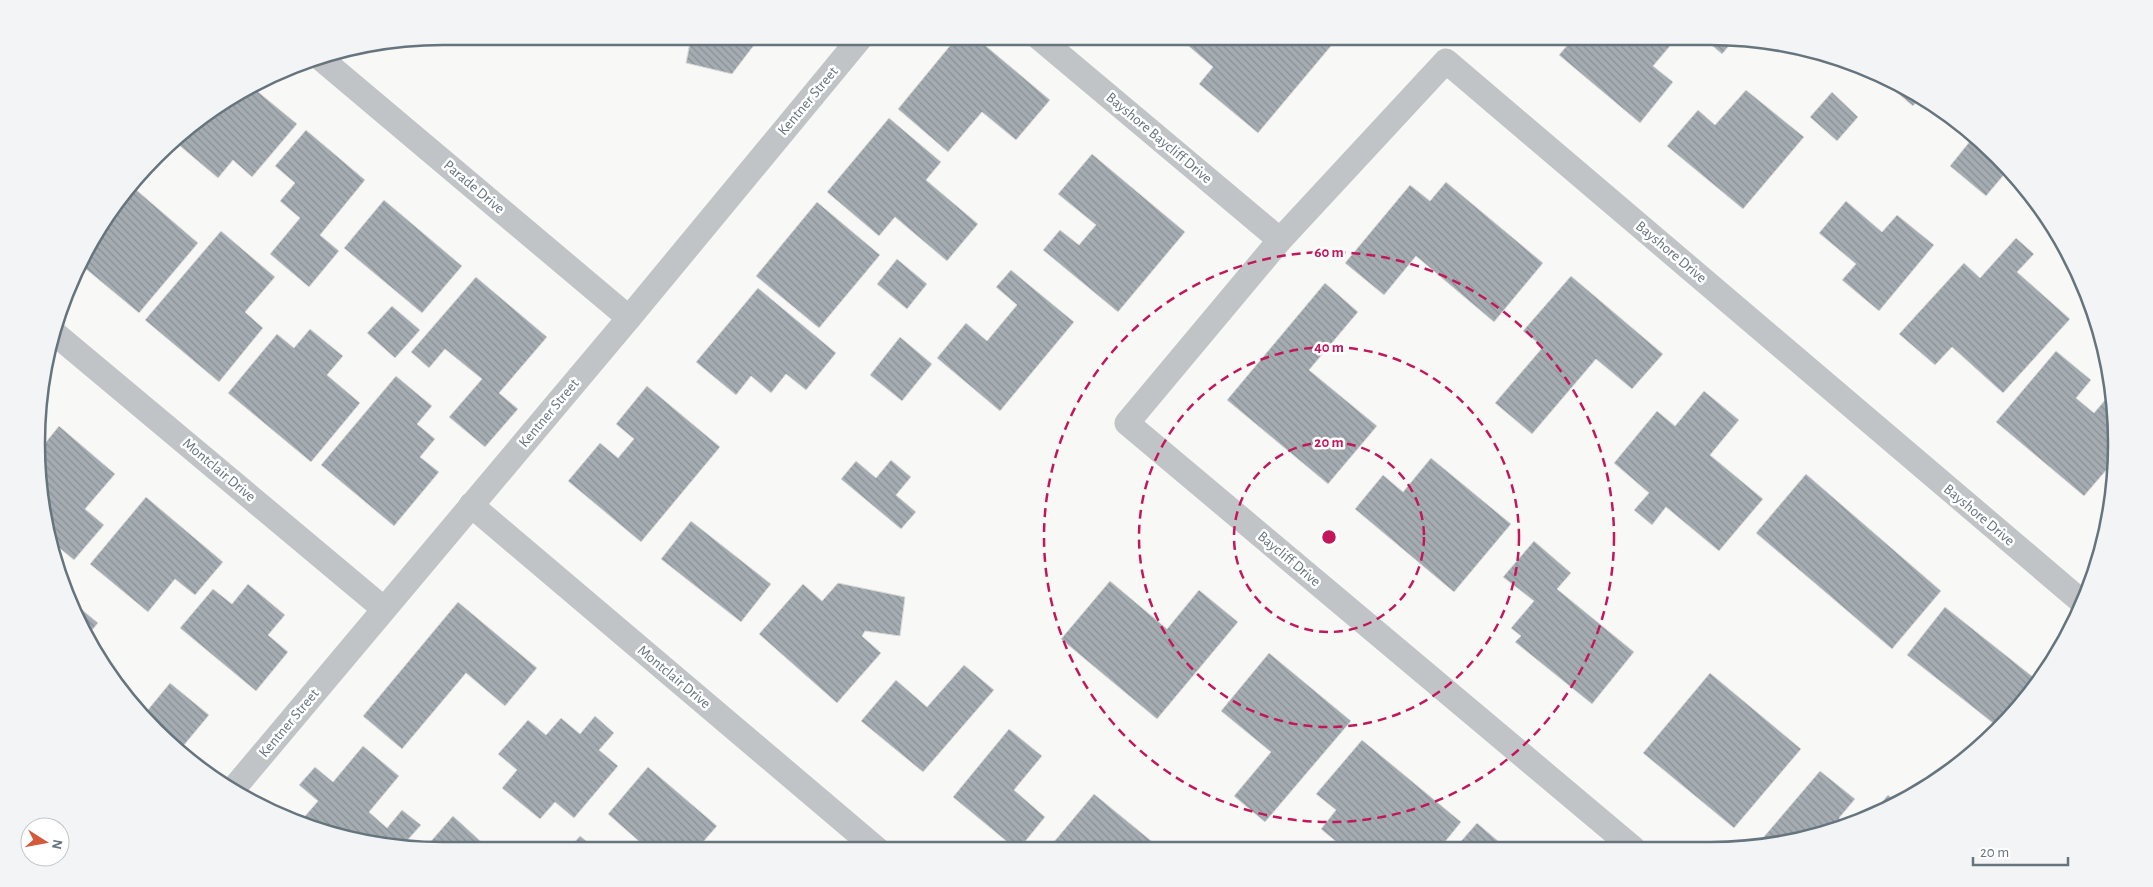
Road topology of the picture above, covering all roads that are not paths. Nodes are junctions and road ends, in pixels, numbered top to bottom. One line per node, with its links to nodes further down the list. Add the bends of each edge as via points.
1 (855, 45): 5 (street, Kentner Street)
2 (1048, 45): 4 (street, Bayshore Baycliff Drive)
3 (326, 63): 5 (street, Parade Drive)
4 (1280, 240): 8 (street, Bayshore Drive, via 1446,61); 12 (street, Baycliff Drive, via 1127,423)
5 (629, 318): 7 (street, Kentner Street)
6 (60, 337): 9 (street, Montclair Drive)
7 (471, 505): 9 (street, Kentner Street); 11 (street, Montclair Drive)
8 (2077, 598)
9 (384, 609): 10 (street, Kentner Street)
10 (237, 785)
11 (869, 842)
12 (1626, 842)

